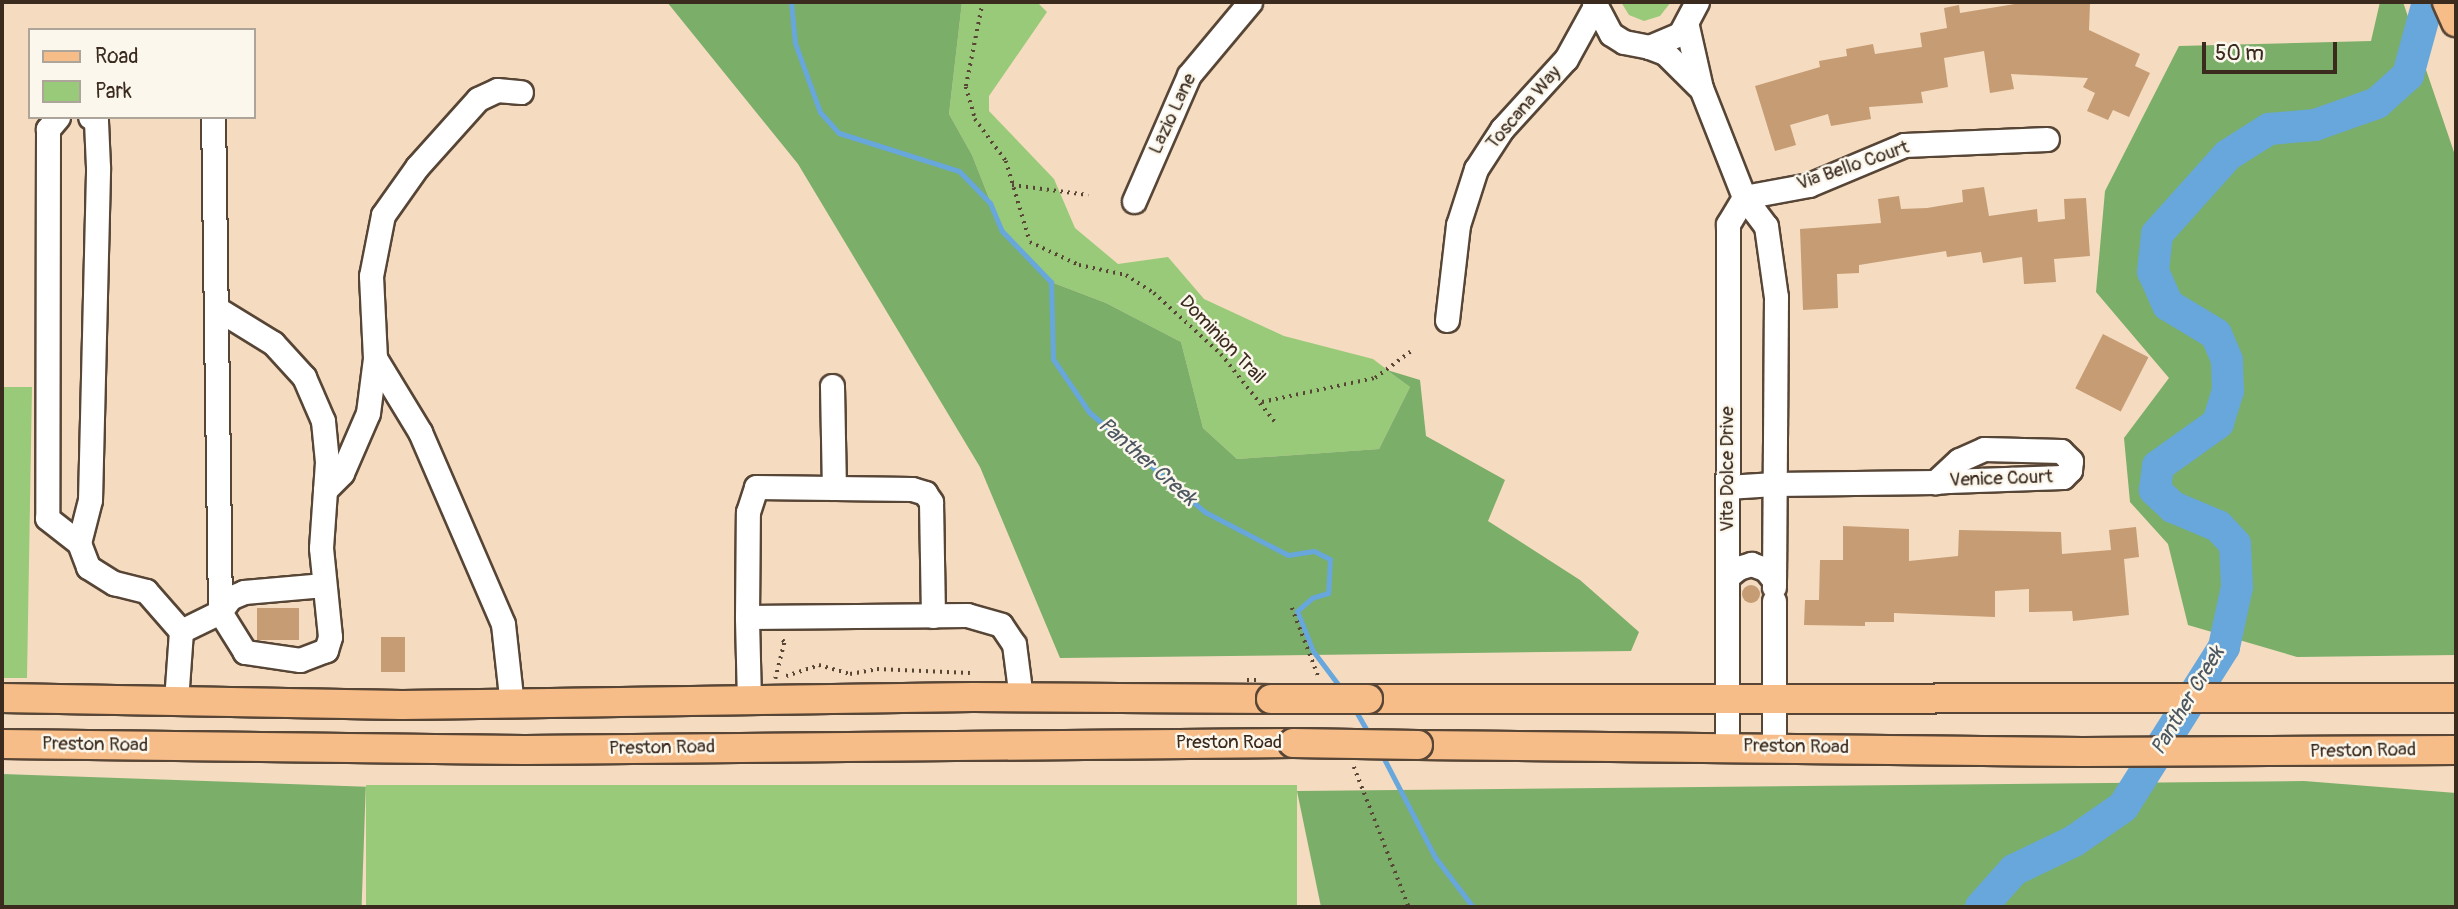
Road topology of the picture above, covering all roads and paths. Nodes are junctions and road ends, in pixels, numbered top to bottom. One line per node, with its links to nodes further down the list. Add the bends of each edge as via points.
1 (982, 2): 17 (path, Dominion Trail, via 966,87 975,119 1006,161)
2 (1250, 2): 20 (street, Lazio Lane, via 1189,75)
3 (1697, 2): 7 (street)
4 (2447, 2): 6 (main road)
5 (1594, 5): 8 (street, via 1603,26); 10 (street, Toscana Way)
6 (2456, 22)
7 (1687, 26): 9 (street); 11 (street)
8 (1624, 43): 9 (street, Toscana Way); 10 (street, Toscana Way, via 1602,43)
9 (1649, 47): 11 (street, via 1665,52)
10 (1566, 59): 22 (street, Toscana Way, via 1502,129 1476,169 1458,225)
11 (1701, 88): 19 (street)
12 (522, 92): 24 (street, via 497,90 478,99 417,167 383,215 371,276)
13 (56, 119): 33 (street, via 48,129 47,517)
14 (93, 119): 33 (street, via 98,167 90,500)
15 (213, 119): 21 (street)
16 (2047, 139): 19 (street, Via Bello Court, via 1904,145 1809,185)
17 (1012, 185): 18 (path); 26 (path, Dominion Trail, via 1030,242 1079,265 1126,275 1154,293 1221,354)
18 (1088, 195)
19 (1744, 197): 29 (street, via 1766,226 1776,298); 30 (street, Vita Dolce Drive, via 1728,223)
20 (1134, 201)
21 (216, 308): 32 (street, via 273,343 304,377 324,421); 37 (street)
22 (1447, 320)
23 (1410, 352): 26 (path, via 1375,378)
24 (375, 358): 32 (street, via 368,413 342,474); 50 (street, via 420,432 503,624)
25 (832, 386): 31 (street)
26 (1262, 402): 27 (path, Dominion Trail)
27 (1275, 422)
28 (1935, 482): 28 (street, Venice Court, via 2063,477 2071,461 2061,451 1984,449 1959,460); 29 (street, Venice Court)
29 (1773, 484): 30 (street, Venice Court); 36 (street)
30 (1727, 487): 34 (street, Vita Dolce Drive)
31 (834, 488): 38 (street, via 912,489 932,502); 39 (street, via 756,487 751,493)
32 (325, 490): 35 (street)
33 (79, 543): 41 (street, via 88,567 114,583 146,591)
34 (1727, 577): 36 (street, via 1751,564 1765,569); 48 (street, Vita Dolce Drive)
35 (324, 585): 37 (street, via 244,592 230,598); 37 (street, via 330,637 326,650 300,660 245,652)
36 (1774, 590): 49 (street)
37 (220, 612): 41 (street)
38 (933, 616): 39 (street); 44 (street, via 967,615 1001,625 1014,644)
39 (747, 617): 47 (street)
40 (776, 630): 42 (path, via 784,642 775,679 819,665 850,674 946,669)
41 (181, 631): 46 (street)
42 (981, 674)
43 (2, 698): 46 (main road)
44 (1021, 698): 47 (main road); 48 (main road, bridge)
45 (2456, 698): 49 (main road)
46 (176, 701): 50 (main road); 52 (main road)
47 (749, 701): 50 (main road); 53 (main road)
48 (1727, 701): 49 (main road); 54 (street, Vita Dolce Drive)
49 (1775, 701): 55 (street)
50 (512, 705)
51 (2, 744): 52 (main road, Preston Road)
52 (176, 746): 53 (main road, Preston Road, via 402,750)
53 (750, 746): 54 (main road, Preston Road, bridge)
54 (1727, 746): 55 (main road, Preston Road)
55 (1774, 746): 56 (main road, Preston Road, via 2083,752)
56 (2456, 750)

